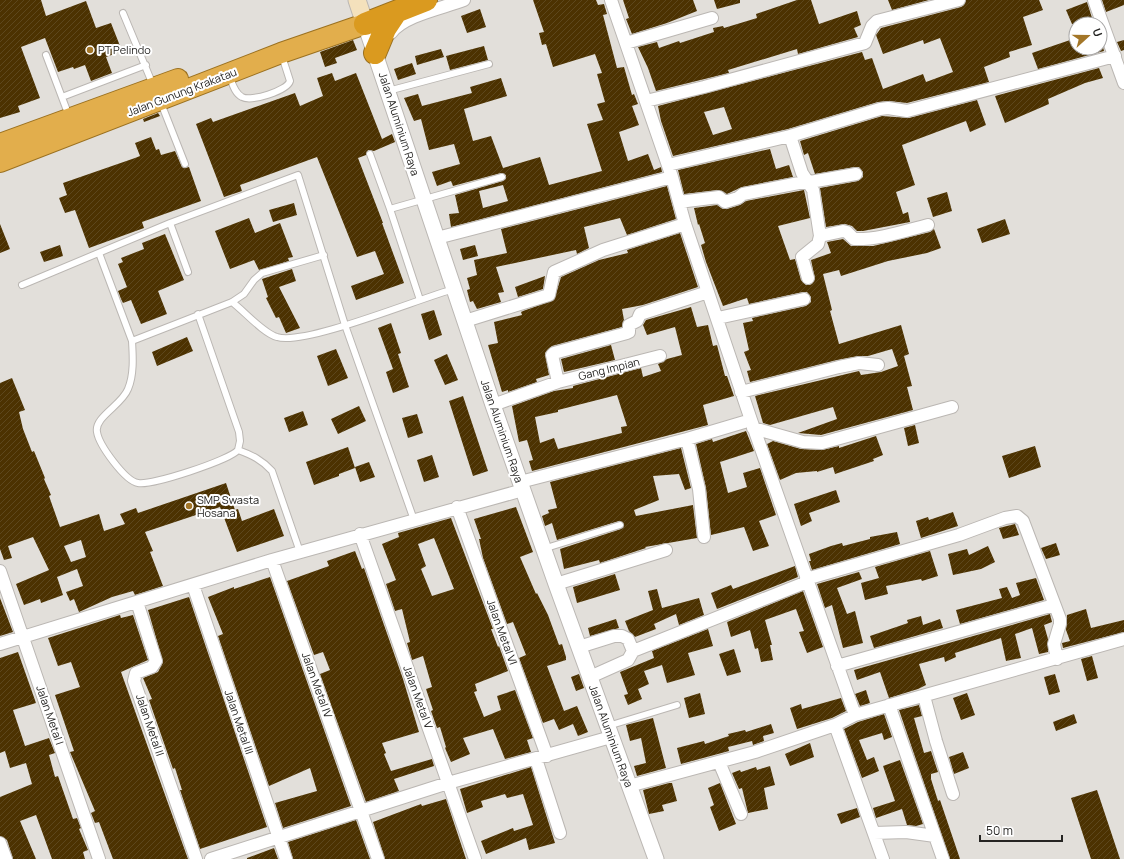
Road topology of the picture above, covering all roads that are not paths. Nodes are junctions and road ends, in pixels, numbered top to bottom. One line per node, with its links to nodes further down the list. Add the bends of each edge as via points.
1 (426, 0): 6 (highway)
2 (464, 0): 14 (street, via 411,19 396,28)
3 (610, 0): 10 (street)
4 (959, 0): 22 (street, via 877,21 865,43)
5 (1094, 0): 13 (street)
6 (394, 7): 7 (highway); 14 (highway, via 385,28)
7 (361, 12): 11 (highway, Jalan Gunung Krakatau); 14 (street, Jalan Aluminium Raya); 20 (highway, Jalan Gunung Krakatau)
8 (124, 13): 16 (lane)
9 (712, 18): 10 (street)
10 (626, 42): 22 (street)
11 (281, 53): 17 (highway, Jalan Gunung Krakatau); 17 (lane, via 290,81 284,89 254,98 244,98 236,91)
12 (46, 55): 21 (lane)
13 (1115, 56): 18 (street); 24 (street, via 907,111 880,109)
14 (378, 61): 19 (street, Jalan Aluminium Raya)
15 (489, 64): 19 (lane)
16 (146, 65): 20 (lane); 21 (lane)
17 (228, 74): 20 (highway, Jalan Gunung Krakatau)
18 (1124, 83)
19 (388, 91): 34 (street, Jalan Aluminium Raya)
20 (157, 94): 23 (highway, Jalan Gunung Krakatau); 28 (lane)
21 (62, 97): 23 (lane)
22 (646, 101): 29 (street)
23 (72, 126): 25 (highway, Jalan Gunung Krakatau); 27 (highway, Jalan Gunung Krakatau)
24 (790, 136): 29 (street); 33 (street, via 800,168)
25 (0, 144)
26 (370, 154): 36 (lane)
27 (0, 162)
28 (185, 164)
29 (668, 165): 32 (street)
30 (856, 174): 33 (street)
31 (502, 177): 34 (lane)
32 (672, 177): 35 (street); 41 (street)
33 (809, 182): 35 (street, via 743,194 725,202 719,197); 40 (street, via 813,190)
34 (424, 198): 36 (lane); 41 (street, Jalan Aluminium Raya)
35 (679, 202): 38 (street)
36 (390, 209): 49 (lane)
37 (170, 223): 42 (lane); 43 (lane, via 298,175); 44 (lane)
38 (685, 224): 48 (street); 54 (street, via 603,250 554,272 549,295)
39 (928, 225): 40 (street, via 862,239 854,239 843,231)
40 (820, 236): 45 (street, via 818,244 802,257)
41 (437, 238): 47 (street, Jalan Aluminium Raya)
42 (99, 252): 46 (lane); 56 (lane)
43 (324, 255): 51 (lane, via 262,273 244,294); 55 (lane)
44 (188, 272)
45 (808, 278)
46 (22, 285)
47 (454, 289): 49 (lane); 54 (street, Jalan Aluminium Raya)
48 (708, 292): 53 (street); 59 (street, via 643,313 638,316 637,321 628,325 629,332 626,334 554,353 551,357)
49 (420, 300): 55 (lane)
50 (804, 300): 53 (street)
51 (232, 302): 52 (lane); 55 (lane, via 278,338 292,339)
52 (198, 314): 56 (lane); 65 (lane, via 239,432)
53 (718, 318): 60 (street)
54 (465, 321): 61 (street, Jalan Aluminium Raya)
55 (345, 324): 68 (lane)
56 (132, 341): 65 (lane, via 128,390 120,402 99,421 96,428 102,444 130,480 139,484 163,480 226,458)
57 (660, 356): 59 (street, Gang Impian)
58 (878, 365): 60 (street, via 859,363 839,366)
59 (558, 382): 61 (street, Gang Impian)
60 (741, 392): 63 (street)
61 (493, 405): 66 (street, Jalan Aluminium Raya)
62 (952, 407): 63 (street, via 822,443 803,442)
63 (752, 424): 64 (street); 77 (street)
64 (687, 439): 66 (street); 71 (street, via 699,489)
65 (238, 450): 74 (lane, via 256,457 272,471)
66 (522, 486): 67 (street); 72 (street, Jalan Aluminium Raya)
67 (457, 507): 68 (street); 96 (street, Jalan Metal VI)
68 (414, 520): 70 (street)
69 (620, 525): 72 (lane)
70 (360, 534): 74 (street); 98 (street, Jalan Metal V)
71 (704, 536)
72 (543, 549): 78 (street, Jalan Aluminium Raya)
73 (666, 550): 78 (street)
74 (300, 552): 75 (street)
75 (272, 560): 79 (street); 101 (street, Jalan Metal IV)
76 (0, 571): 82 (street, Jalan Metal I)
77 (806, 581): 81 (street, via 1017,516 1023,521); 86 (street); 88 (street)
78 (556, 584): 85 (street, Jalan Aluminium Raya)
79 (193, 585): 80 (street); 105 (street, Jalan Metal III)
80 (137, 602): 82 (street); 110 (street, Jalan Metal II, via 156,661 152,667 136,673 134,681)
81 (1054, 605): 87 (street, via 1060,622 1054,644); 88 (street)
82 (23, 637): 84 (street); 109 (street, Jalan Metal I)
83 (1124, 639): 87 (street)
84 (0, 644)
85 (579, 647): 86 (street, via 620,636 628,639); 89 (street, Jalan Aluminium Raya)
86 (633, 651): 89 (street, via 628,660)
87 (1057, 658): 90 (street)
88 (837, 666): 93 (street)
89 (590, 677): 95 (street, Jalan Aluminium Raya)
90 (924, 696): 91 (street); 100 (street)
91 (889, 705): 93 (street); 106 (street)
92 (677, 706): 95 (lane)
93 (855, 715): 94 (street)
94 (835, 725): 97 (street); 103 (street)
95 (610, 731): 96 (street); 99 (street, Jalan Aluminium Raya)
96 (542, 757): 98 (street); 104 (street, Jalan Metal VI)
97 (719, 762): 99 (street); 102 (street)
98 (448, 783): 101 (street); 114 (street, Jalan Metal V)
99 (629, 786): 115 (street, Jalan Aluminium Raya)
100 (953, 794)
101 (361, 810): 105 (street); 113 (street, Jalan Metal IV)
102 (741, 814)
103 (874, 832): 106 (street, via 906,832); 116 (street)
104 (560, 833)
105 (278, 836): 111 (street); 112 (street, Jalan Metal III)
106 (935, 836): 117 (street)
107 (0, 844): 108 (street)
108 (6, 859)
109 (99, 859)
110 (196, 859)
111 (211, 859)
112 (286, 859)
113 (378, 859)
114 (475, 859)
115 (656, 859)
116 (883, 859)
117 (944, 859)

